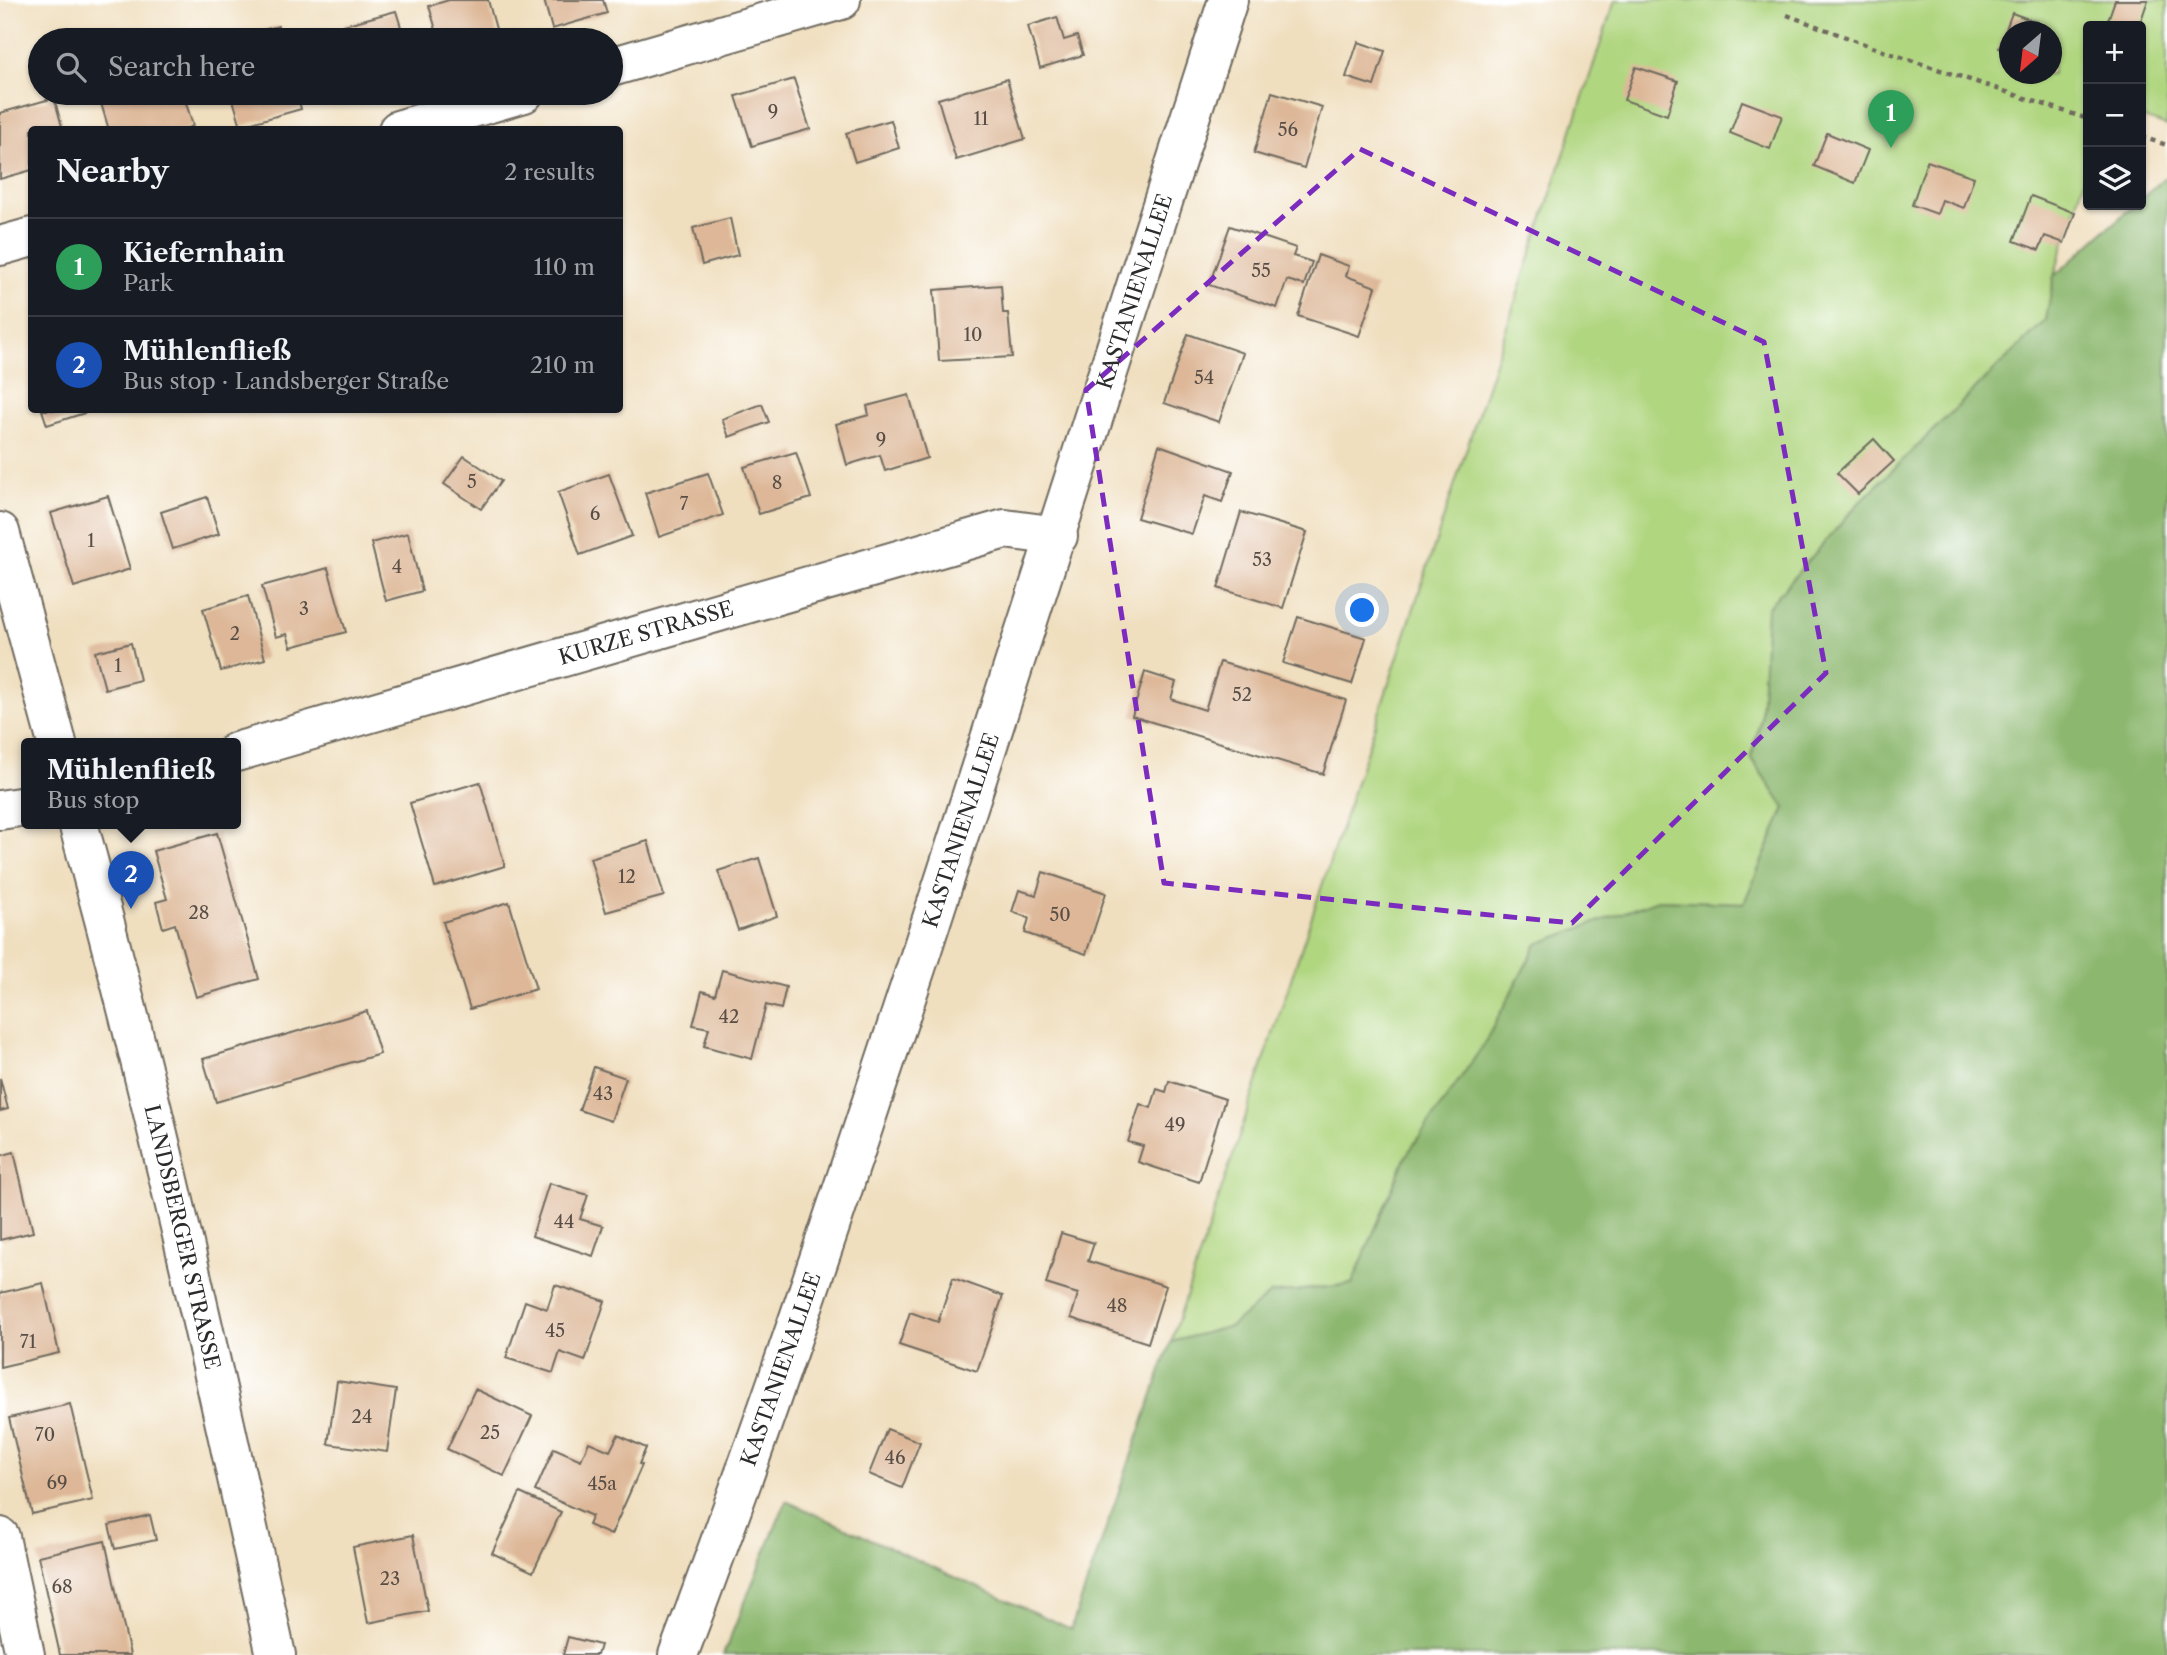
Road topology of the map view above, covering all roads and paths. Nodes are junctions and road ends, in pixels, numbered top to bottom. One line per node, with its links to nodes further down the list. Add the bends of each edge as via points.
1 (841, 0): 4 (street)
2 (1228, 0): 13 (street, KASTANIENALLEE)
3 (1787, 15): 6 (path)
4 (623, 64)
5 (483, 105): 7 (street)
6 (2083, 117)
7 (412, 126)
8 (2146, 139): 9 (path)
9 (2167, 145)
10 (28, 238): 11 (street)
11 (0, 246)
12 (0, 532): 14 (street)
13 (1058, 536): 15 (street, KURZE STRASSE, via 1005,529); 22 (street, KASTANIENALLEE, via 852,1160)
14 (56, 738)
15 (241, 751)
16 (21, 807): 17 (street)
17 (0, 810)
18 (80, 829): 21 (street, LANDSBERGER STRASSE, via 207,1343)
19 (0, 1537): 20 (street)
20 (26, 1655)
21 (276, 1655)
22 (678, 1655)

